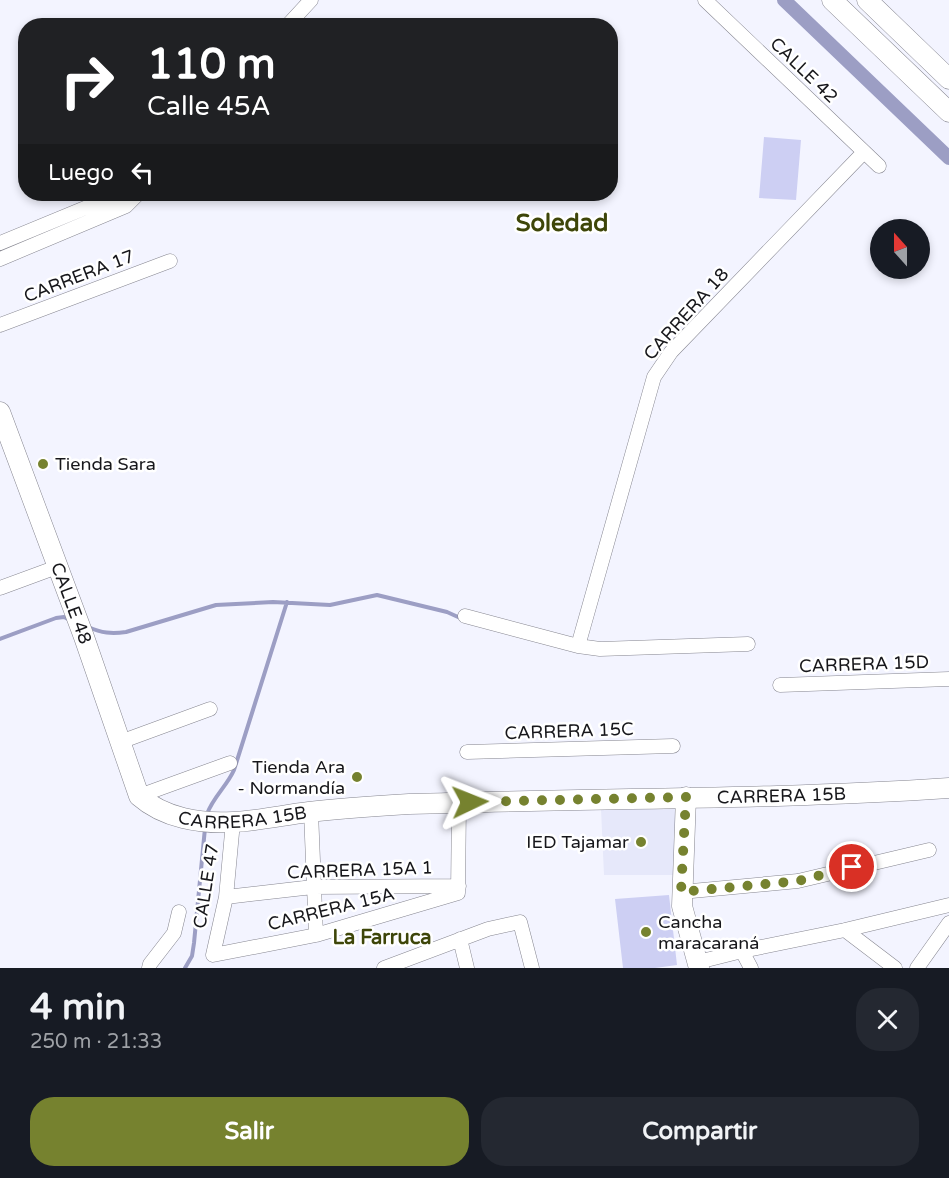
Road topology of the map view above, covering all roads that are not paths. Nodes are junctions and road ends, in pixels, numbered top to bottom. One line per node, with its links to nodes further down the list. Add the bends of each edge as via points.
1 (311, 0): 5 (street)
2 (705, 0): 8 (street, CALLE 42)
3 (832, 0): 7 (street)
4 (867, 0): 6 (street)
5 (294, 18)
6 (949, 79)
7 (949, 112)
8 (864, 152): 9 (street, CALLE 42); 21 (street, CARRERA 18, via 671,352 654,377)
9 (879, 166)
10 (102, 201): 12 (street)
11 (130, 201): 13 (street)
12 (0, 243)
13 (0, 259)
14 (170, 261): 15 (street, CARRERA 17)
15 (0, 325)
16 (0, 412): 17 (street, CALLE 48)
17 (57, 567): 18 (street); 25 (street, CALLE 48, via 83,626)
18 (0, 588)
19 (465, 616): 21 (street)
20 (748, 644): 21 (street, via 600,650)
21 (578, 646)
22 (949, 679): 23 (street, CARRERA 15D)
23 (780, 685)
24 (210, 709): 25 (street)
25 (120, 742): 30 (street, CALLE 48)
26 (673, 746): 27 (street, CARRERA 15C)
27 (467, 752)
28 (230, 763): 30 (street, CARRERA 15B)
29 (949, 788): 31 (street, CARRERA 15B)
30 (139, 796): 34 (street, CARRERA 15B, via 159,811)
31 (686, 797): 32 (street, CARRERA 15B); 38 (street)
32 (459, 803): 33 (street, CARRERA 15B); 37 (street)
33 (311, 812): 34 (street, CARRERA 15B); 36 (street)
34 (233, 822): 39 (street, CALLE 47)
35 (929, 850): 38 (street, via 798,881)
36 (313, 887): 37 (street, CARRERA 15A 1); 39 (street, CARRERA 15A 1); 44 (street)
37 (458, 890): 44 (street, CARRERA 15A)
38 (681, 892): 49 (street)
39 (226, 897): 47 (street, CALLE 47)
40 (949, 905): 43 (street)
41 (179, 912): 50 (street, via 174,933)
42 (949, 923): 56 (street)
43 (845, 930): 46 (street); 55 (street)
44 (316, 935): 47 (street, CARRERA 15A)
45 (460, 939): 48 (street); 52 (street); 53 (street, via 520,922)
46 (742, 951): 49 (street); 54 (street)
47 (213, 955)
48 (404, 964): 51 (street)
49 (699, 965)
50 (149, 968)
51 (384, 968)
52 (467, 968)
53 (532, 968)
54 (751, 968)
55 (895, 968)
56 (917, 968)

